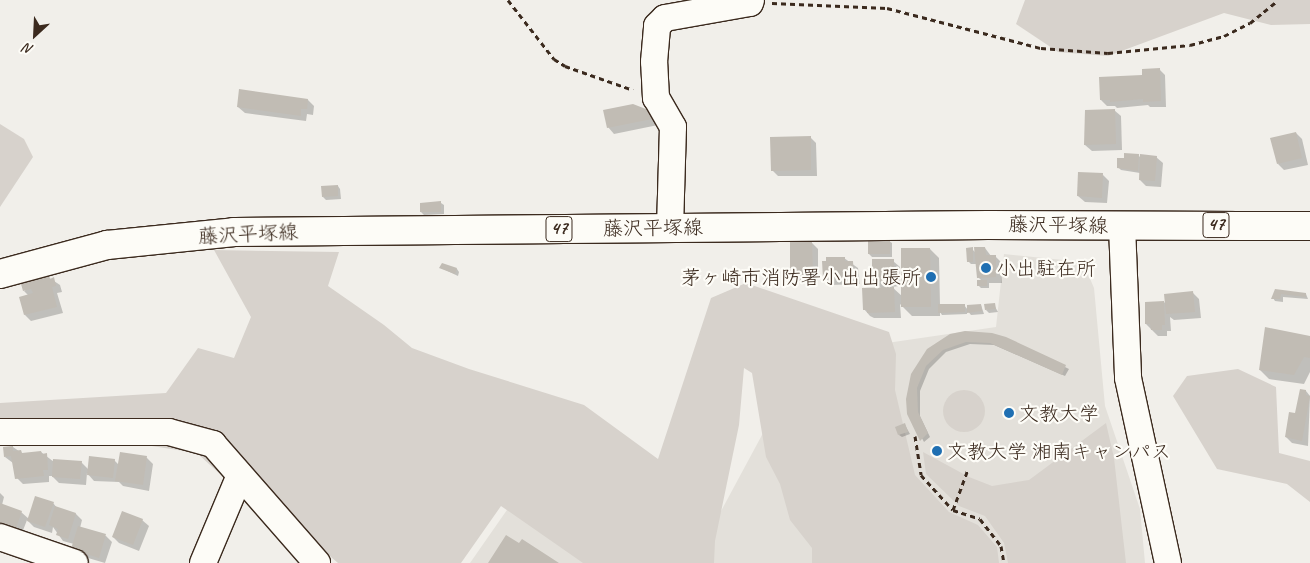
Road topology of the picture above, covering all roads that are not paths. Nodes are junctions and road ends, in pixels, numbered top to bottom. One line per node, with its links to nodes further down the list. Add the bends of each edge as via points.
1 (750, 1): 4 (street, via 665,18 657,26 654,62 657,99 673,127)
2 (1122, 226): 3 (main road, 藤沢平塚線 / 47); 4 (main road, 藤沢平塚線 / 47); 12 (street, via 1128,378)
3 (1310, 226)
4 (670, 228): 5 (main road, 藤沢平塚線 / 47, via 234,232 107,245)
5 (0, 274)
6 (0, 432): 7 (street, via 169,432 214,444)
7 (240, 475): 10 (street); 11 (street)
8 (0, 537): 9 (street)
9 (75, 563)
10 (203, 563)
11 (317, 563)
12 (1168, 563)

